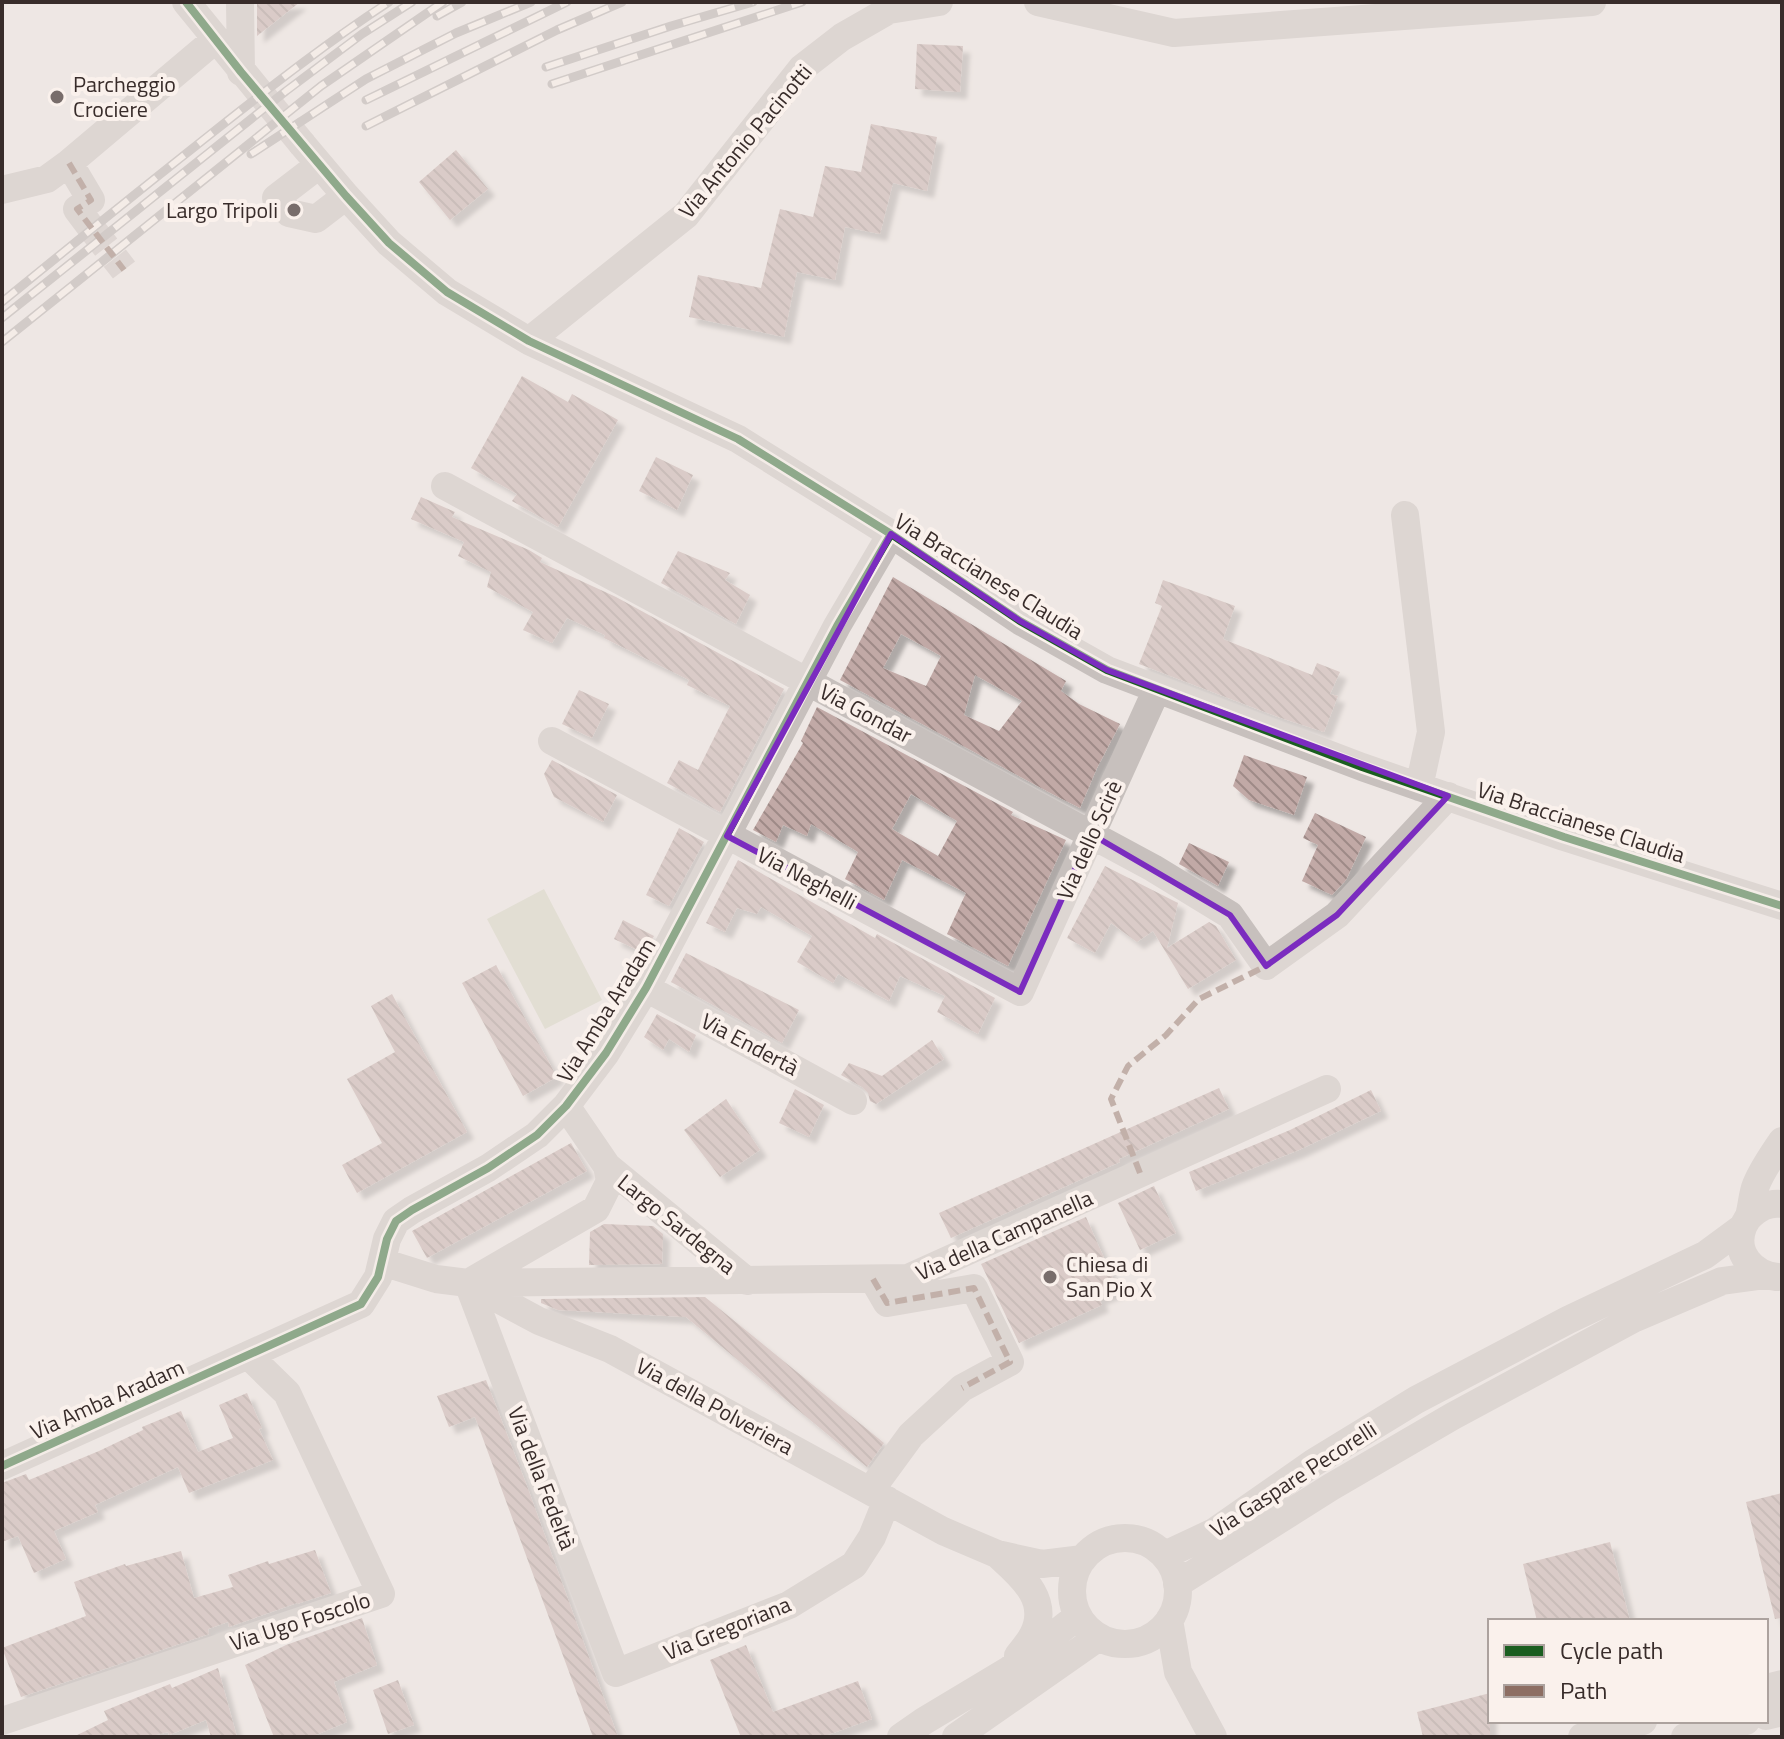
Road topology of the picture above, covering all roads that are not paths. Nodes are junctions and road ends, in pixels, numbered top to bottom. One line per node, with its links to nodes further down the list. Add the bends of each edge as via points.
1 (186, 2): 6 (street)
2 (240, 2): 7 (street)
3 (939, 2): 13 (street, Via Antonio Pacinotti, via 889,10 802,68 686,215)
4 (1038, 2): 5 (street, via 1174,33)
5 (1592, 2)
6 (216, 39): 7 (street); 9 (street)
7 (241, 72): 8 (street)
8 (261, 94)
9 (69, 163): 10 (street, via 47,179); 12 (street, via 91,200 77,209)
10 (2, 190)
11 (346, 196): 11 (street, Via Braccianese Claudia, via 316,219 289,213 276,198 311,155); 13 (street, Via Braccianese Claudia, via 389,243 447,292)
12 (89, 225)
13 (529, 341): 16 (street, Via Braccianese Claudia, via 738,439)
14 (445, 486): 17 (street, Via Gondar)
15 (1405, 515): 20 (street, via 1431,732)
16 (891, 534): 17 (street, Via Amba Aradam); 18 (street, Via Braccianese Claudia, via 1020,621 1107,670)
17 (808, 681): 22 (street, Via Gondar); 23 (street, Via Amba Aradam)
18 (1157, 689): 20 (street, Via Braccianese Claudia); 22 (street, Via dello Scirè)
19 (552, 741): 23 (street, Via Neghelli)
20 (1419, 787): 21 (street, Via Braccianese Claudia)
21 (1448, 796): 22 (street, Via Gondar, via 1337,915 1266,966 1230,915); 24 (street, Via Braccianese Claudia)
22 (1091, 834): 26 (street, Via dello Scirè)
23 (727, 836): 25 (street, Via Amba Aradam); 26 (street, Via Neghelli)
24 (1782, 906)
25 (646, 988): 28 (street, Via Endertà); 29 (street, Via Amba Aradam)
26 (1020, 992)
27 (1327, 1089): 36 (street, Via della Campanella, via 908,1278)
28 (853, 1101)
29 (566, 1106): 31 (street, Largo Sardegna); 34 (street, Via Amba Aradam, via 501,1160 396,1221)
30 (1782, 1141): 33 (street, via 1756,1184)
31 (607, 1166): 37 (street, Largo Sardegna); 38 (street, Largo Sardegna, via 610,1181 596,1209)
32 (1780, 1204): 33 (street, Via Gaspare Pecorelli, via 1756,1210)
33 (1745, 1222): 35 (street, via 1740,1239 1747,1262); 43 (street, Via Gaspare Pecorelli, via 1705,1255 1416,1400 1214,1532)
34 (382, 1262): 38 (street, Via della Polveriera); 39 (street, Via Amba Aradam, via 361,1304)
35 (1777, 1278): 46 (street, Via Gaspare Pecorelli, via 1722,1281 1635,1318 1453,1416)
36 (873, 1279): 37 (street, Via della Campanella); 41 (street, Via Gregoriana, via 887,1303 974,1288 1010,1362 962,1388 911,1435)
37 (747, 1281): 38 (street, Via della Campanella)
38 (468, 1283): 41 (street, Via della Polveriera, via 539,1321 610,1349); 53 (street, Via della Fedeltà)
39 (248, 1355): 40 (street, Via Amba Aradam); 54 (street, Via Ugo Foscolo, via 287,1393 381,1594)
40 (2, 1466)
41 (878, 1496): 42 (street, Via della Polveriera); 53 (street, Via Gregoriana, via 872,1537 854,1565 789,1605)
42 (997, 1554): 45 (street, Via della Polveriera); 51 (street, via 1029,1585 1039,1617 1034,1635)
43 (1165, 1555): 44 (street, via 1136,1539 1121,1538 1094,1548); 46 (street)
44 (1083, 1559): 45 (street, Via della Polveriera); 47 (street, via 1075,1574)
45 (1042, 1564): 47 (street, Via della Polveriera)
46 (1177, 1584): 48 (street)
47 (1075, 1602): 49 (street, via 1089,1630); 51 (street)
48 (1169, 1620): 50 (street, via 1158,1633); 52 (street)
49 (1099, 1637): 50 (street); 58 (street)
50 (1134, 1643): 52 (street)
51 (1009, 1670): 57 (street)
52 (1178, 1672): 59 (street)
53 (616, 1673)
54 (2, 1721)
55 (1635, 1723): 60 (street)
56 (1738, 1723): 61 (street)
57 (901, 1737)
58 (956, 1737)
59 (1213, 1737)
60 (1582, 1737)
61 (1685, 1737)

